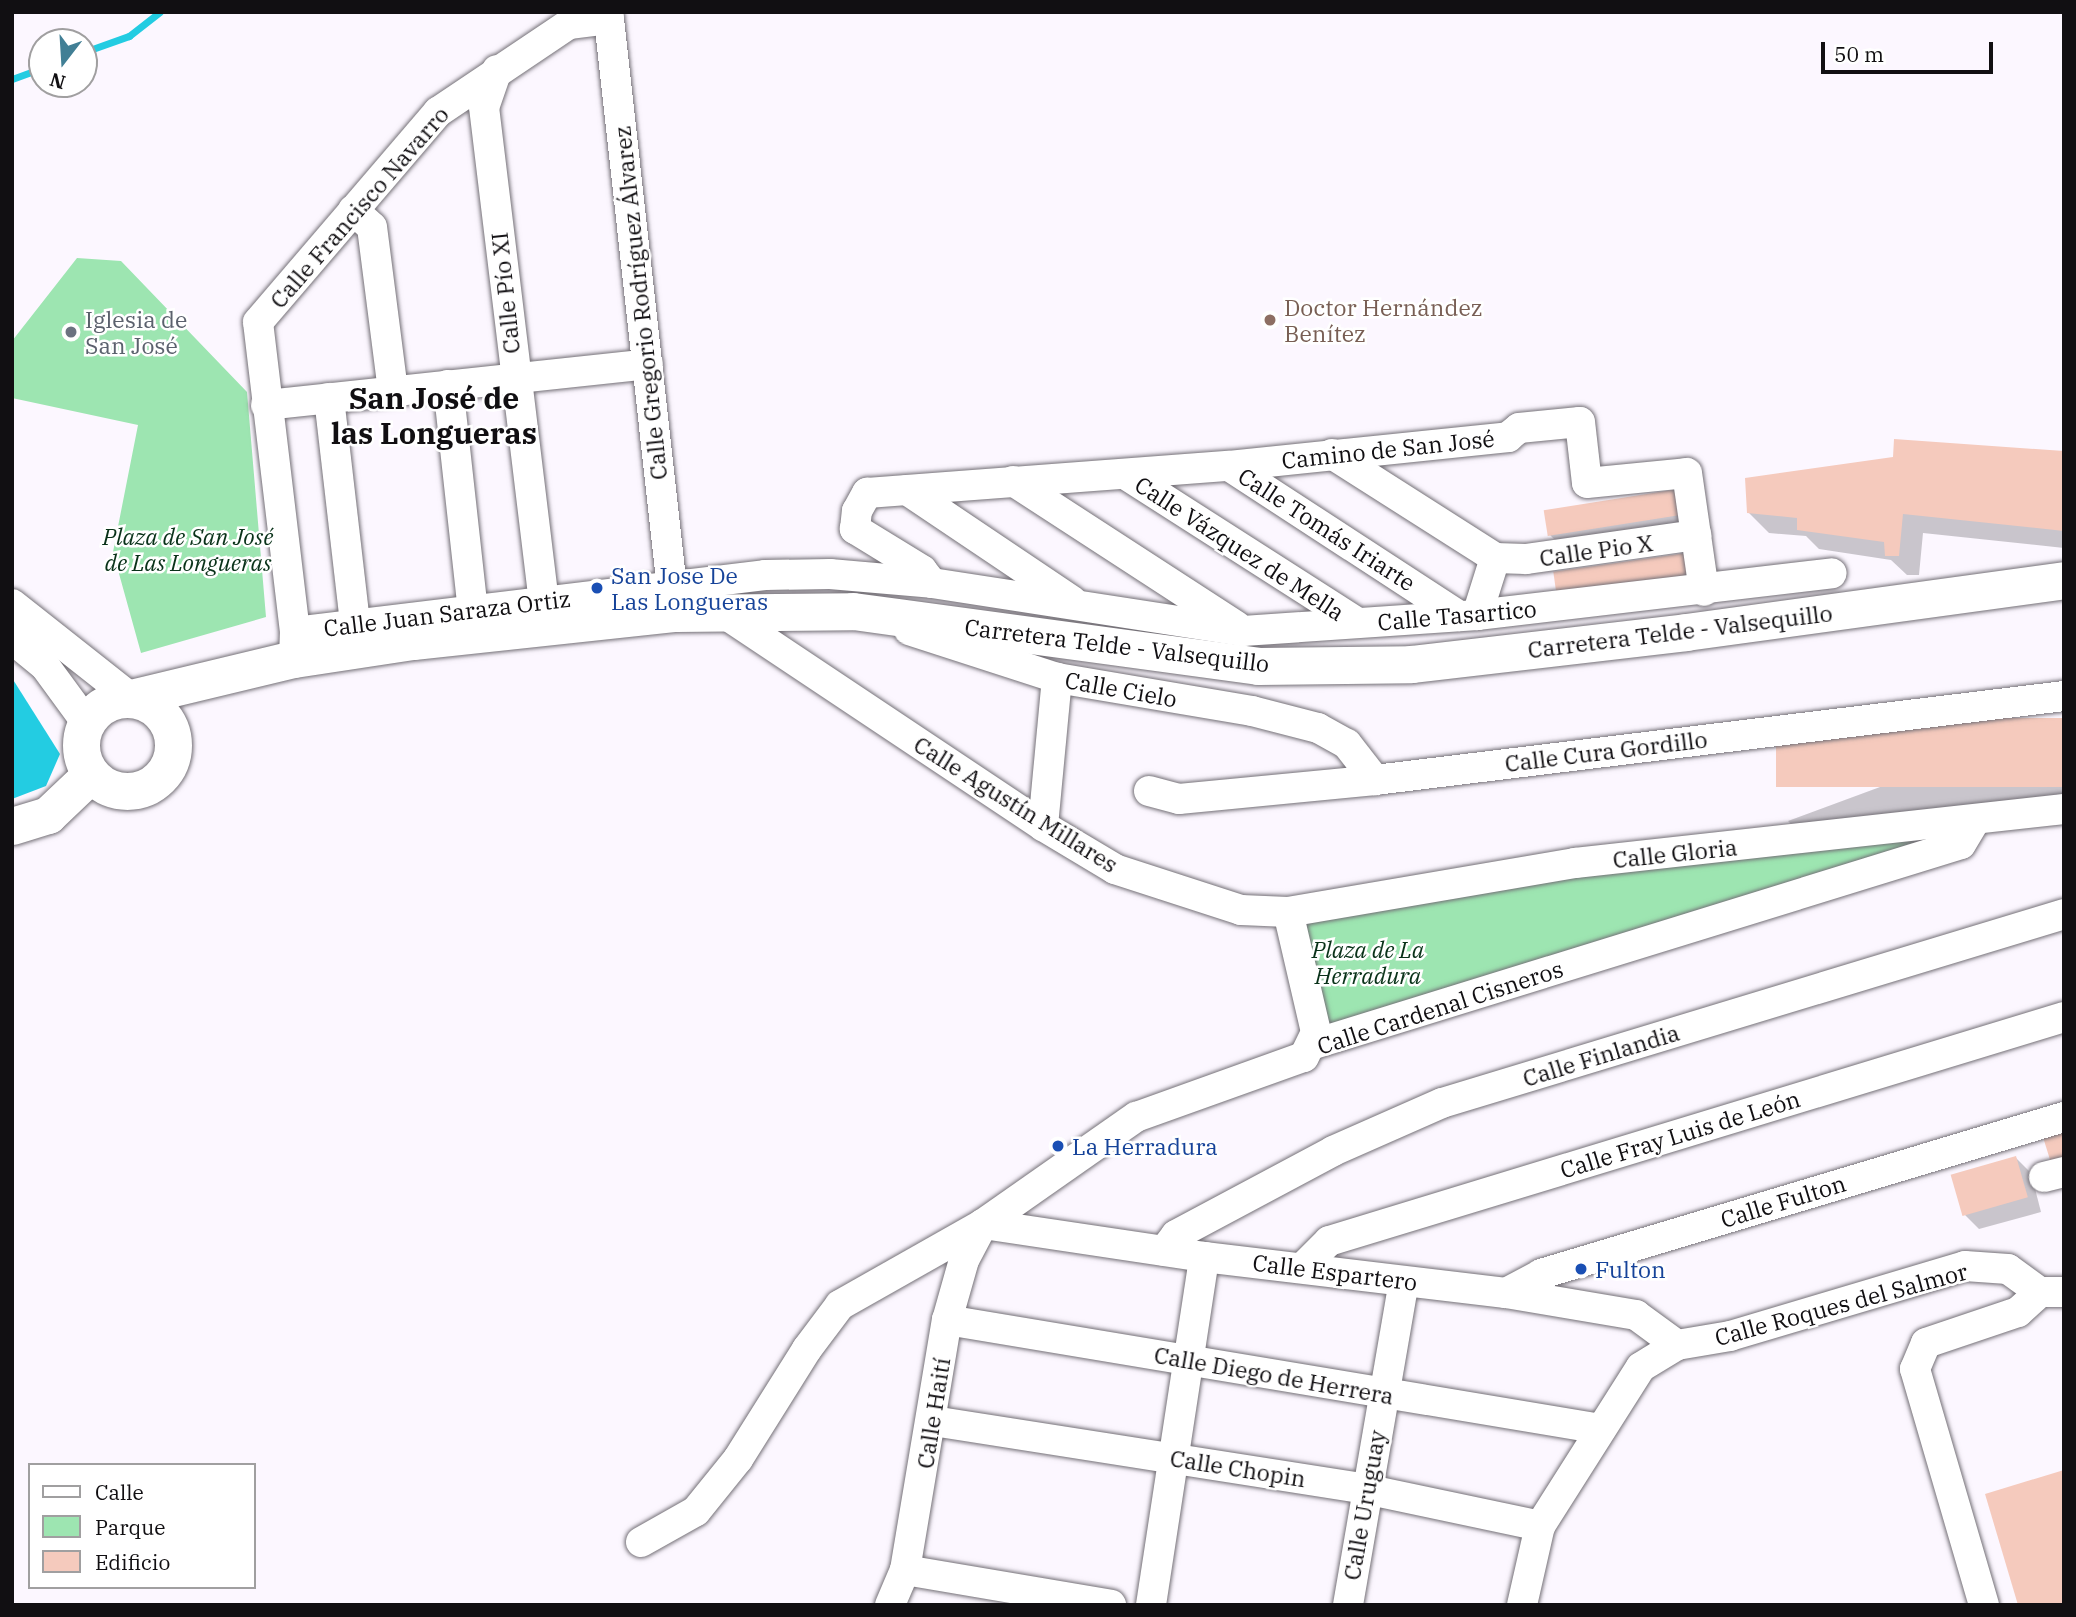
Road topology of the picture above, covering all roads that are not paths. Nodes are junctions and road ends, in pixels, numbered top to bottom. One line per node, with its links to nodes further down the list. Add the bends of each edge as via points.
1 (609, 19): 2 (street, Calle Francisco Navarro, via 569,24); 4 (street, Calle Gregorio Rodríguez Álvarez)
2 (497, 70): 3 (street, Calle Francisco Navarro, via 438,112); 5 (street, Calle Pío XI, via 484,107)
3 (354, 210): 7 (street, via 372,227); 9 (street, Calle Francisco Navarro, via 258,322)
4 (648, 364): 5 (street); 21 (street, Calle Gregorio Rodríguez Álvarez)
5 (515, 378): 6 (street); 22 (street, Calle Pío XI)
6 (448, 386): 7 (street); 25 (street)
7 (393, 391): 8 (street)
8 (328, 398): 9 (street); 30 (street)
9 (266, 405): 33 (street)
10 (1332, 454): 11 (street, Camino de San José); 15 (street, Camino de San José, via 1508,436 1519,428 1580,422 1587,483 1687,472); 16 (street)
11 (1229, 466): 12 (street, Camino de San José); 28 (street, Calle Tomás Iriarte)
12 (1125, 474): 13 (street, Camino de San José); 29 (street, Calle Vázquez de Mella)
13 (1013, 481): 14 (street, Camino de San José); 31 (street)
14 (906, 490): 19 (street, Camino de San José, via 867,493 857,511 855,529 922,570); 24 (street)
15 (1696, 536): 16 (street, Calle Pio X, via 1527,559); 20 (street, Camino de San José)
16 (1494, 558): 28 (street)
17 (1832, 573): 20 (street, Calle Tasartico)
18 (2064, 580): 27 (main road, Carretera Telde - Valsequillo, via 1411,664 1258,666)
19 (932, 583): 21 (street, Calle Juan Saraza Ortiz, via 830,574 765,575); 24 (street, Calle Tasartico)
20 (1704, 591): 28 (street, Calle Tasartico)
21 (673, 601): 22 (street, Calle Juan Saraza Ortiz); 26 (main road, Carretera Telde - Valsequillo); 33 (main road, Carretera Telde - Valsequillo, via 413,640)
22 (544, 602): 25 (street, Calle Juan Saraza Ortiz)
23 (12, 604): 36 (street)
24 (1082, 607): 31 (street, Calle Tasartico)
25 (473, 611): 30 (street, Calle Juan Saraza Ortiz)
26 (722, 611): 27 (main road, Carretera Telde - Valsequillo); 45 (street, Calle Agustín Millares)
27 (853, 611): 34 (street, Calle Cielo)
28 (1468, 616): 29 (street, Calle Tasartico)
29 (1356, 622): 31 (street, Calle Tasartico)
30 (355, 623): 33 (street, Calle Juan Saraza Ortiz)
31 (1243, 631)
32 (12, 639): 37 (street, via 45,666)
33 (295, 646): 36 (main road, Carretera Telde - Valsequillo); 38 (main road, Carretera Telde - Valsequillo, via 209,697)
34 (1057, 678): 40 (street, Calle Cielo, via 1252,711 1318,728 1347,744); 45 (street)
35 (2064, 696): 40 (street, Calle Cura Gordillo)
36 (131, 698): 37 (main road, via 110,701); 38 (main road, via 160,712)
37 (86, 722): 39 (main road, via 80,744)
38 (172, 730): 39 (main road, via 170,762 152,784 121,790)
39 (91, 774): 44 (main road, via 48,815)
40 (1375, 779): 41 (street, Calle Cura Gordillo, via 1179,799)
41 (1149, 791)
42 (2064, 809): 43 (street, Calle Gloria)
43 (1975, 821): 46 (street, Calle Gloria, via 1575,863); 49 (street, Calle Cardenal Cisneros, via 1961,844)
44 (12, 825)
45 (1043, 827): 46 (street, Calle Agustín Millares, via 1115,869 1241,910)
46 (1288, 912): 49 (street, via 1315,1019)
47 (2064, 914): 52 (street, Calle Finlandia, via 1443,1103 1333,1151 1176,1235)
48 (2064, 1017): 54 (street, Calle Fray Luis de León, via 1329,1241)
49 (1311, 1045): 51 (street, Calle Cardenal Cisneros, via 1304,1056 1279,1069 1136,1117)
50 (2064, 1117): 57 (street, Calle Fulton, via 1541,1274)
51 (983, 1224): 52 (street, Calle Espartero); 58 (street, Calle Haití, via 964,1260); 67 (street, Calle Cardenal Cisneros, via 840,1305 738,1459 696,1511)
52 (1164, 1251): 53 (street, Calle Espartero)
53 (1204, 1257): 54 (street, Calle Espartero); 60 (street)
54 (1304, 1266): 55 (street, Calle Espartero)
55 (1404, 1282): 57 (street, Calle Espartero); 61 (street, Calle Uruguay)
56 (2052, 1292): 59 (street, Calle Roques del Salmor, via 2008,1269 1965,1266 1730,1336); 74 (street, Calle Roques del Salmor, via 2018,1312 1926,1343 1915,1369)
57 (1506, 1293): 59 (street, Calle Espartero, via 1636,1315)
58 (947, 1320): 60 (street, Calle Diego de Herrera); 62 (street, Calle Haití)
59 (1677, 1345): 63 (street, via 1641,1367)
60 (1189, 1360): 61 (street, Calle Diego de Herrera); 64 (street)
61 (1384, 1394): 63 (street, Calle Diego de Herrera); 65 (street, Calle Uruguay)
62 (933, 1421): 64 (street, Calle Chopin); 68 (street, Calle Haití)
63 (1601, 1429): 66 (street)
64 (1174, 1458): 65 (street, Calle Chopin); 71 (street)
65 (1366, 1489): 66 (street, Calle Chopin); 72 (street, Calle Uruguay)
66 (1540, 1526): 73 (street)
67 (641, 1542)
68 (905, 1570): 69 (street, Calle Haití); 70 (street)
69 (890, 1605)
70 (1111, 1605)
71 (1152, 1605)
72 (1348, 1605)
73 (1522, 1605)
74 (1984, 1605)

